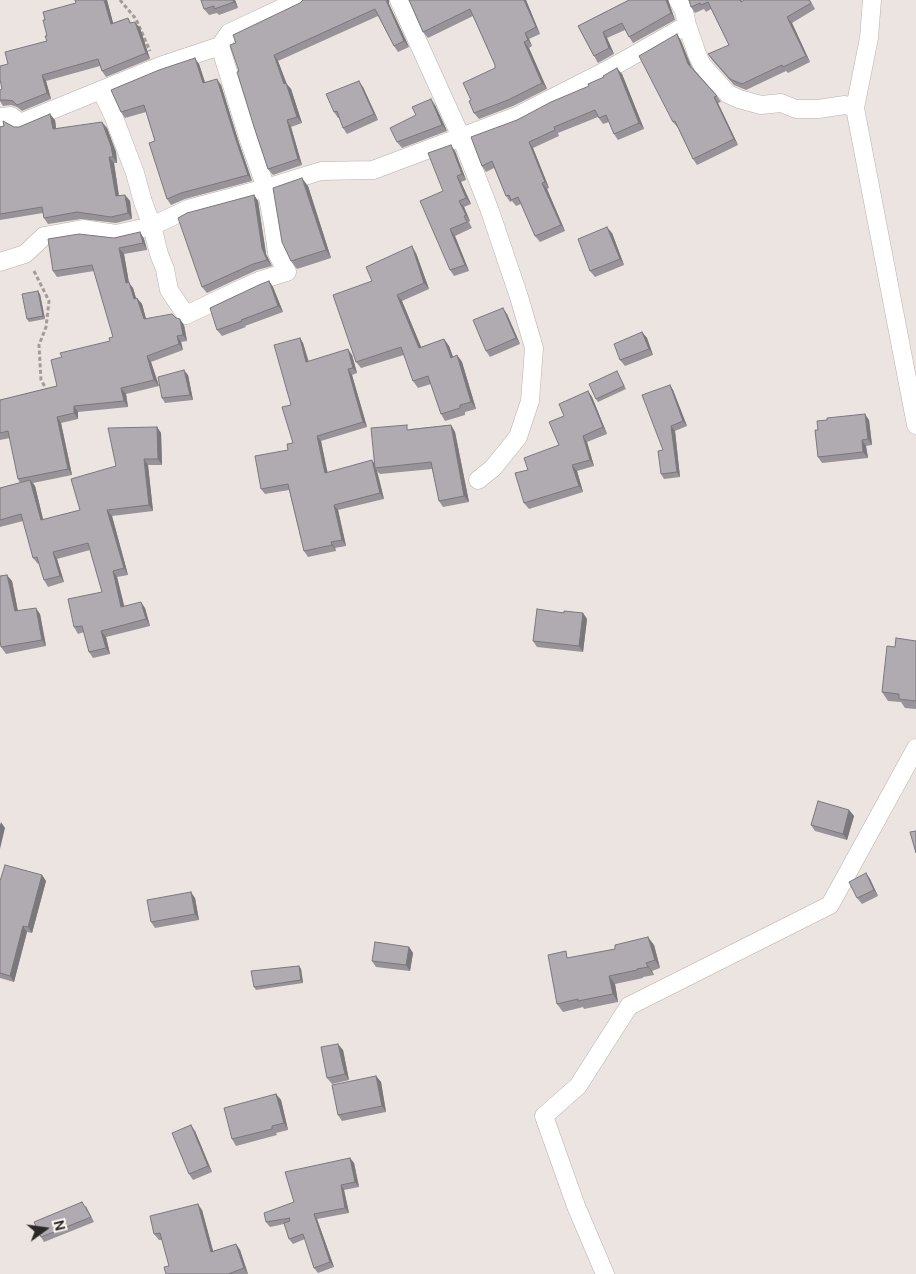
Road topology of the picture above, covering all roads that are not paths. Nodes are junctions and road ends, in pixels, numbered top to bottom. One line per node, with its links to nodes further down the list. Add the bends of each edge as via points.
1 (299, 0): 6 (street, via 229,33)
2 (398, 0): 10 (street)
3 (678, 0): 5 (street)
4 (872, 0): 8 (street, via 869,38)
5 (687, 25): 8 (street, via 702,65 728,94 761,105 781,103 796,109 818,110 844,105); 10 (street, via 516,116)
6 (220, 46): 7 (street); 11 (street)
7 (101, 90): 9 (street, via 20,123 11,116); 12 (street, via 130,157)
8 (855, 108): 14 (street)
9 (0, 117)
10 (461, 137): 11 (street, via 373,170 322,171); 15 (street, via 493,219 534,348 530,401 518,437 493,468)
11 (266, 188): 12 (street, via 188,209); 12 (street, via 277,252 287,272 241,288 186,315 169,290)
12 (152, 226): 13 (street, via 116,234 83,229 44,236 25,254)
13 (0, 262)
14 (916, 425)
15 (478, 480)
16 (916, 748): 17 (street, via 830,905 629,1006 578,1086 544,1116 576,1206)
17 (605, 1274)

